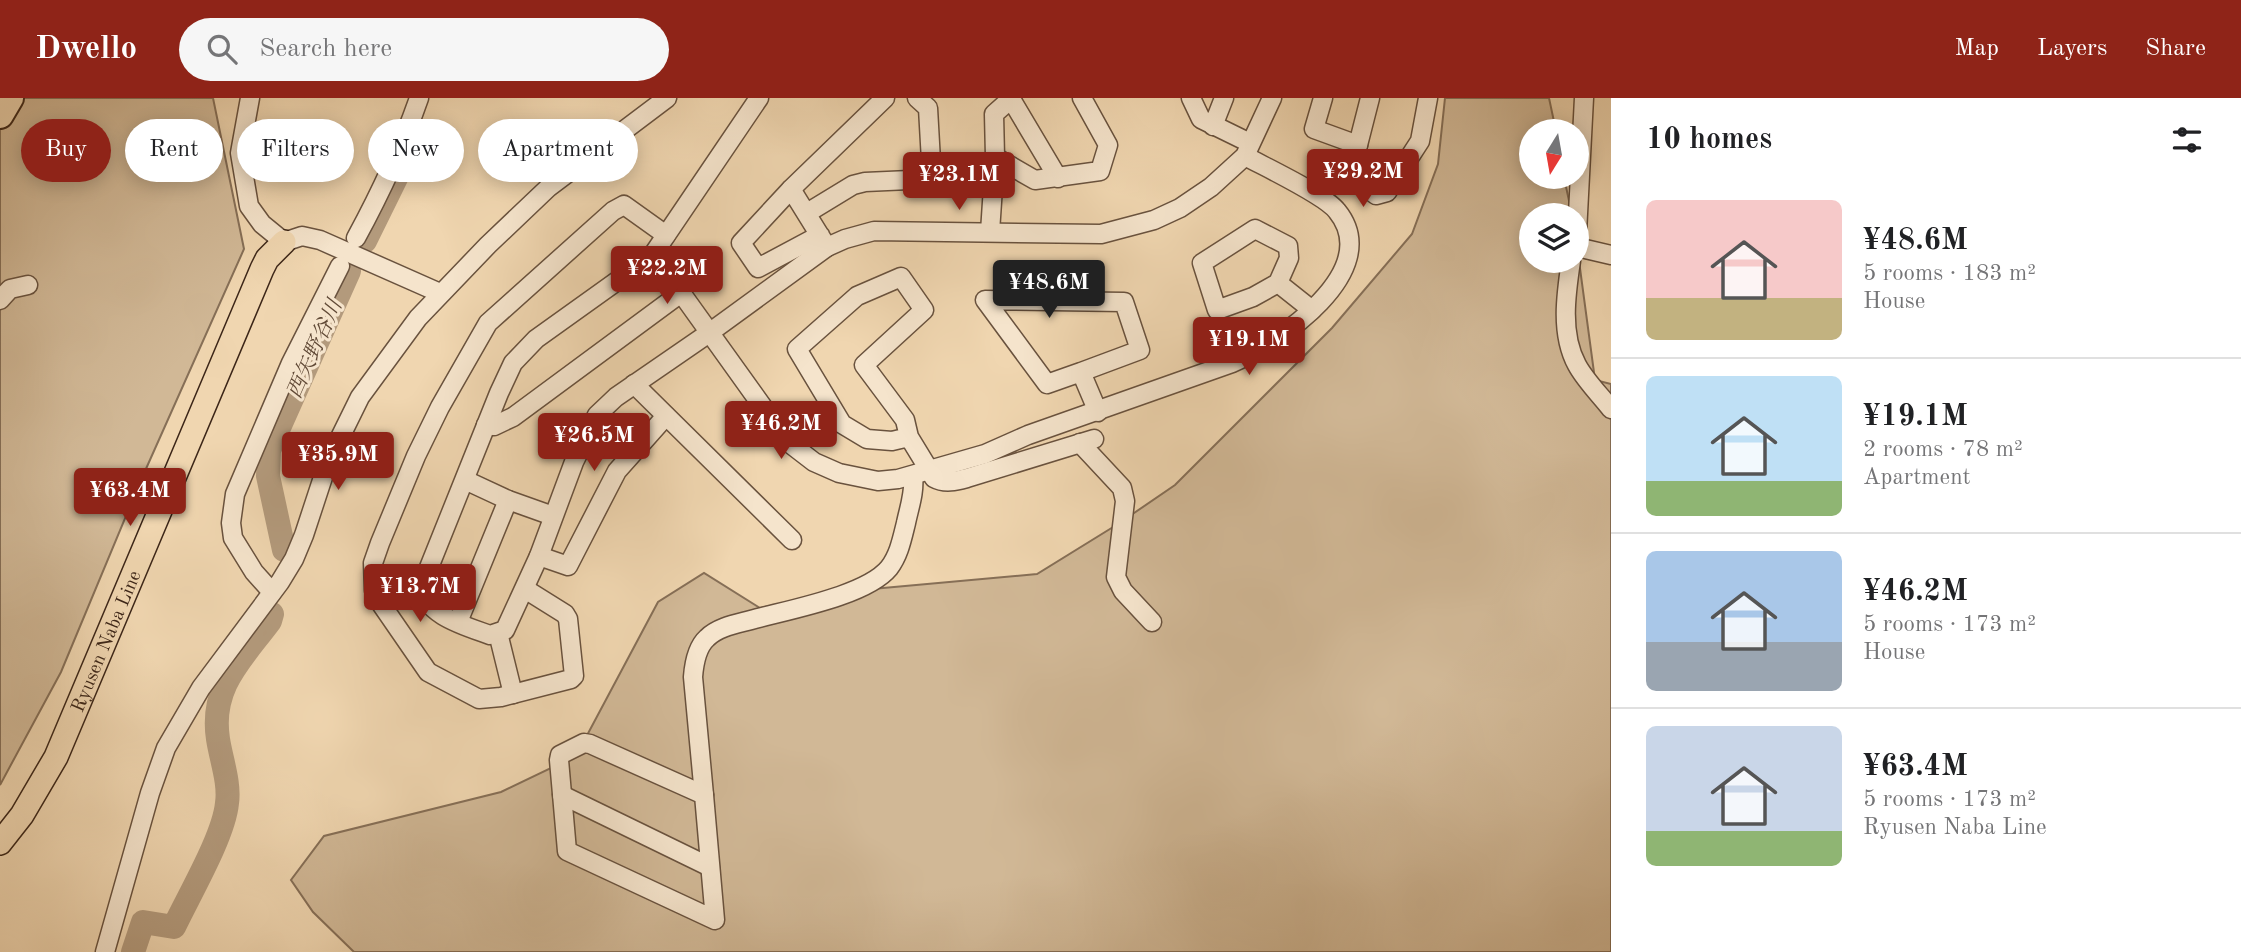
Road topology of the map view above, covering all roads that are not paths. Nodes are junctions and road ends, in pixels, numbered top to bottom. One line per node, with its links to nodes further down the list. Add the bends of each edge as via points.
1 (10, 98): 17 (highway)
2 (250, 98): 30 (street, via 240,153 249,206)
3 (419, 98): 28 (street, via 382,192)
4 (667, 98): 38 (street, via 549,187)
5 (758, 98): 27 (street)
6 (885, 98): 23 (street)
7 (917, 98): 25 (street, via 928,108 932,179 853,185)
8 (1012, 98): 21 (street, via 993,114); 22 (street)
9 (1082, 98): 22 (street, via 1108,145 1100,171)
10 (1191, 98): 18 (street, via 1201,119)
11 (1224, 98): 18 (street)
12 (1272, 98): 20 (street)
13 (1323, 98): 19 (street, via 1314,129)
14 (1370, 98): 19 (street)
15 (1428, 98): 19 (street, via 1420,141 1387,192 1376,195 1350,175)
16 (1584, 98): 24 (street)
17 (0, 115)
18 (1213, 126): 20 (street)
19 (1358, 145)
20 (1247, 150): 26 (street, via 1211,187 1180,208 1141,224 1101,234); 41 (street, via 1323,199 1343,221 1348,236 1346,261 1334,285)
21 (995, 157): 22 (street, via 1035,180); 26 (street)
22 (1058, 178)
23 (791, 189): 25 (street); 29 (street, via 741,243 758,268)
24 (1578, 203)
25 (807, 213): 29 (street)
26 (990, 232): 29 (street, via 874,231)
27 (666, 235): 33 (street); 61 (street, via 624,205 488,323 416,456 375,555 377,598 428,672 479,699)
28 (356, 238)
29 (824, 241): 42 (street)
30 (284, 242): 38 (street, via 302,236 320,240); 64 (main road, Ryusen Naba Line, via 262,269 56,757)
31 (1589, 249): 32 (street)
32 (1611, 255)
33 (652, 256): 39 (street); 48 (street, via 536,338 507,375)
34 (340, 266): 57 (street, via 265,421 234,501 233,538)
35 (1571, 273): 45 (street, via 1566,302 1569,347)
36 (1278, 283): 36 (street, via 1217,310 1202,263 1255,229 1288,246 1289,258); 41 (street)
37 (27, 285): 40 (street, via 10,289)
38 (440, 293): 57 (street, via 399,341 348,418 300,546)
39 (681, 293): 42 (street); 48 (street, via 513,417)
40 (0, 300)
41 (1312, 310): 46 (street, via 1256,353)
42 (709, 333): 44 (street); 50 (street, via 788,442 814,462 859,479 878,481)
43 (1081, 372): 43 (street, via 1046,384 985,300 1124,302 1140,349); 46 (street)
44 (634, 384): 47 (street); 53 (street, via 597,415)
45 (1611, 409)
46 (1098, 412): 50 (street)
47 (666, 416): 54 (street); 55 (street, via 617,471 568,566)
48 (486, 425): 51 (street)
49 (909, 437): 49 (street, via 905,420 864,365 924,310 901,277 857,296 797,349 842,424 867,439); 50 (street)
50 (921, 474): 59 (street, via 940,481 959,480 1087,441 1122,488 1125,501 1116,577); 62 (street, via 898,552 880,577 814,603 725,627 706,638 693,677)
51 (465, 480): 52 (street); 58 (street, via 422,585 432,609)
52 (508, 500): 53 (street); 58 (street)
53 (554, 516): 55 (street)
54 (792, 540)
55 (539, 556): 56 (street)
56 (525, 589): 60 (street, via 505,630); 61 (street, via 565,614 575,670 571,679)
57 (272, 592): 66 (street, via 201,688 166,748)
58 (458, 622): 60 (street, via 490,635)
59 (1152, 622)
60 (498, 633): 61 (street)
61 (513, 694)
62 (704, 794): 63 (street, via 584,743 560,755); 65 (street)
63 (562, 795): 65 (street); 65 (street, via 567,852 715,920)
64 (0, 843)
65 (710, 867)
66 (105, 952)

